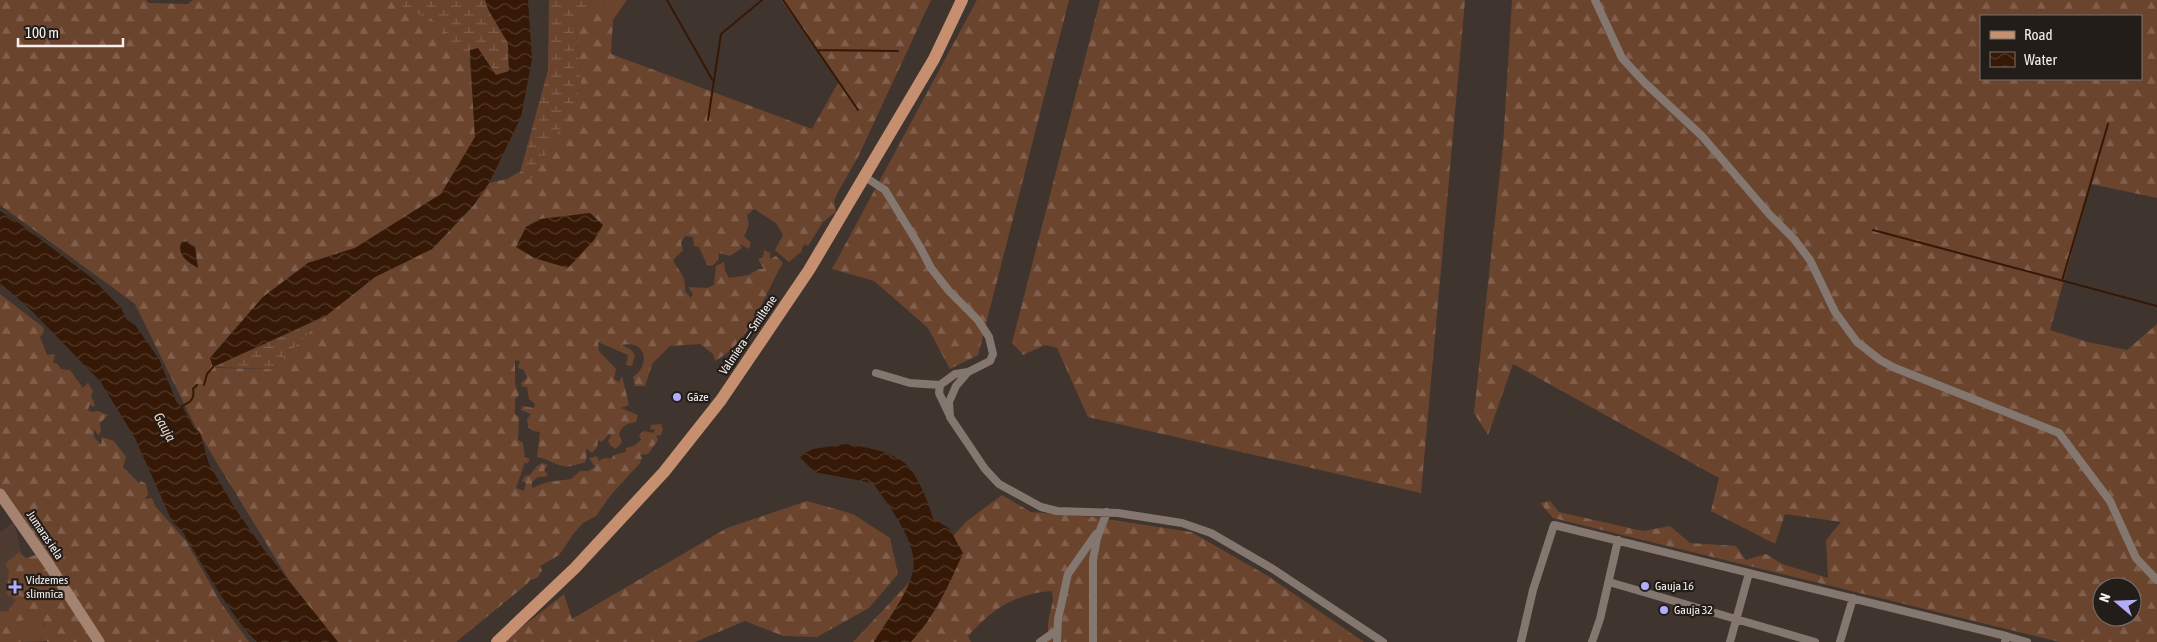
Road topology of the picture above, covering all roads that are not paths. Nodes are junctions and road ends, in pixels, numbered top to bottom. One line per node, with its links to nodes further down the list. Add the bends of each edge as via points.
1 (962, 0): 3 (main road, Valmiera — Smiltene, via 934,59)
2 (1595, 0): 13 (street, via 1622,58 1702,136 1794,239 1810,260 1836,312 1857,342 1895,368 2059,434 2110,502 2136,558)
3 (865, 177): 4 (street, via 885,190 931,268 978,320 989,337 993,354 990,360); 20 (main road, Valmiera — Smiltene, via 809,270 721,400 691,438 575,568)
4 (968, 372): 6 (street, via 955,374); 7 (street, via 956,386 949,402)
5 (876, 373): 6 (street, via 910,384)
6 (940, 385): 7 (street, via 939,393)
7 (950, 417): 9 (street, via 985,470 1011,492 1057,511)
8 (0, 494): 19 (street, Jumaras iela)
9 (1107, 512): 10 (street); 24 (street, via 1182,523 1212,533)
10 (1101, 527): 17 (street, via 1068,574); 23 (street, via 1093,560)
11 (1618, 540): 12 (street); 14 (street); 25 (street, via 1554,525 1533,590)
12 (1749, 573): 15 (street); 16 (street)
13 (2157, 580)
14 (1609, 582): 16 (street); 26 (street)
15 (1854, 599): 18 (street); 29 (street)
16 (1736, 620): 27 (street); 28 (street)
17 (1056, 631): 21 (street); 22 (street)
18 (2005, 639): 30 (street)
19 (99, 642)
20 (496, 642)
21 (1040, 642)
22 (1057, 642)
23 (1093, 642)
24 (1383, 642)
25 (1521, 642)
26 (1592, 642)
27 (1730, 642)
28 (1815, 642)
29 (1841, 642)
30 (2027, 642)

